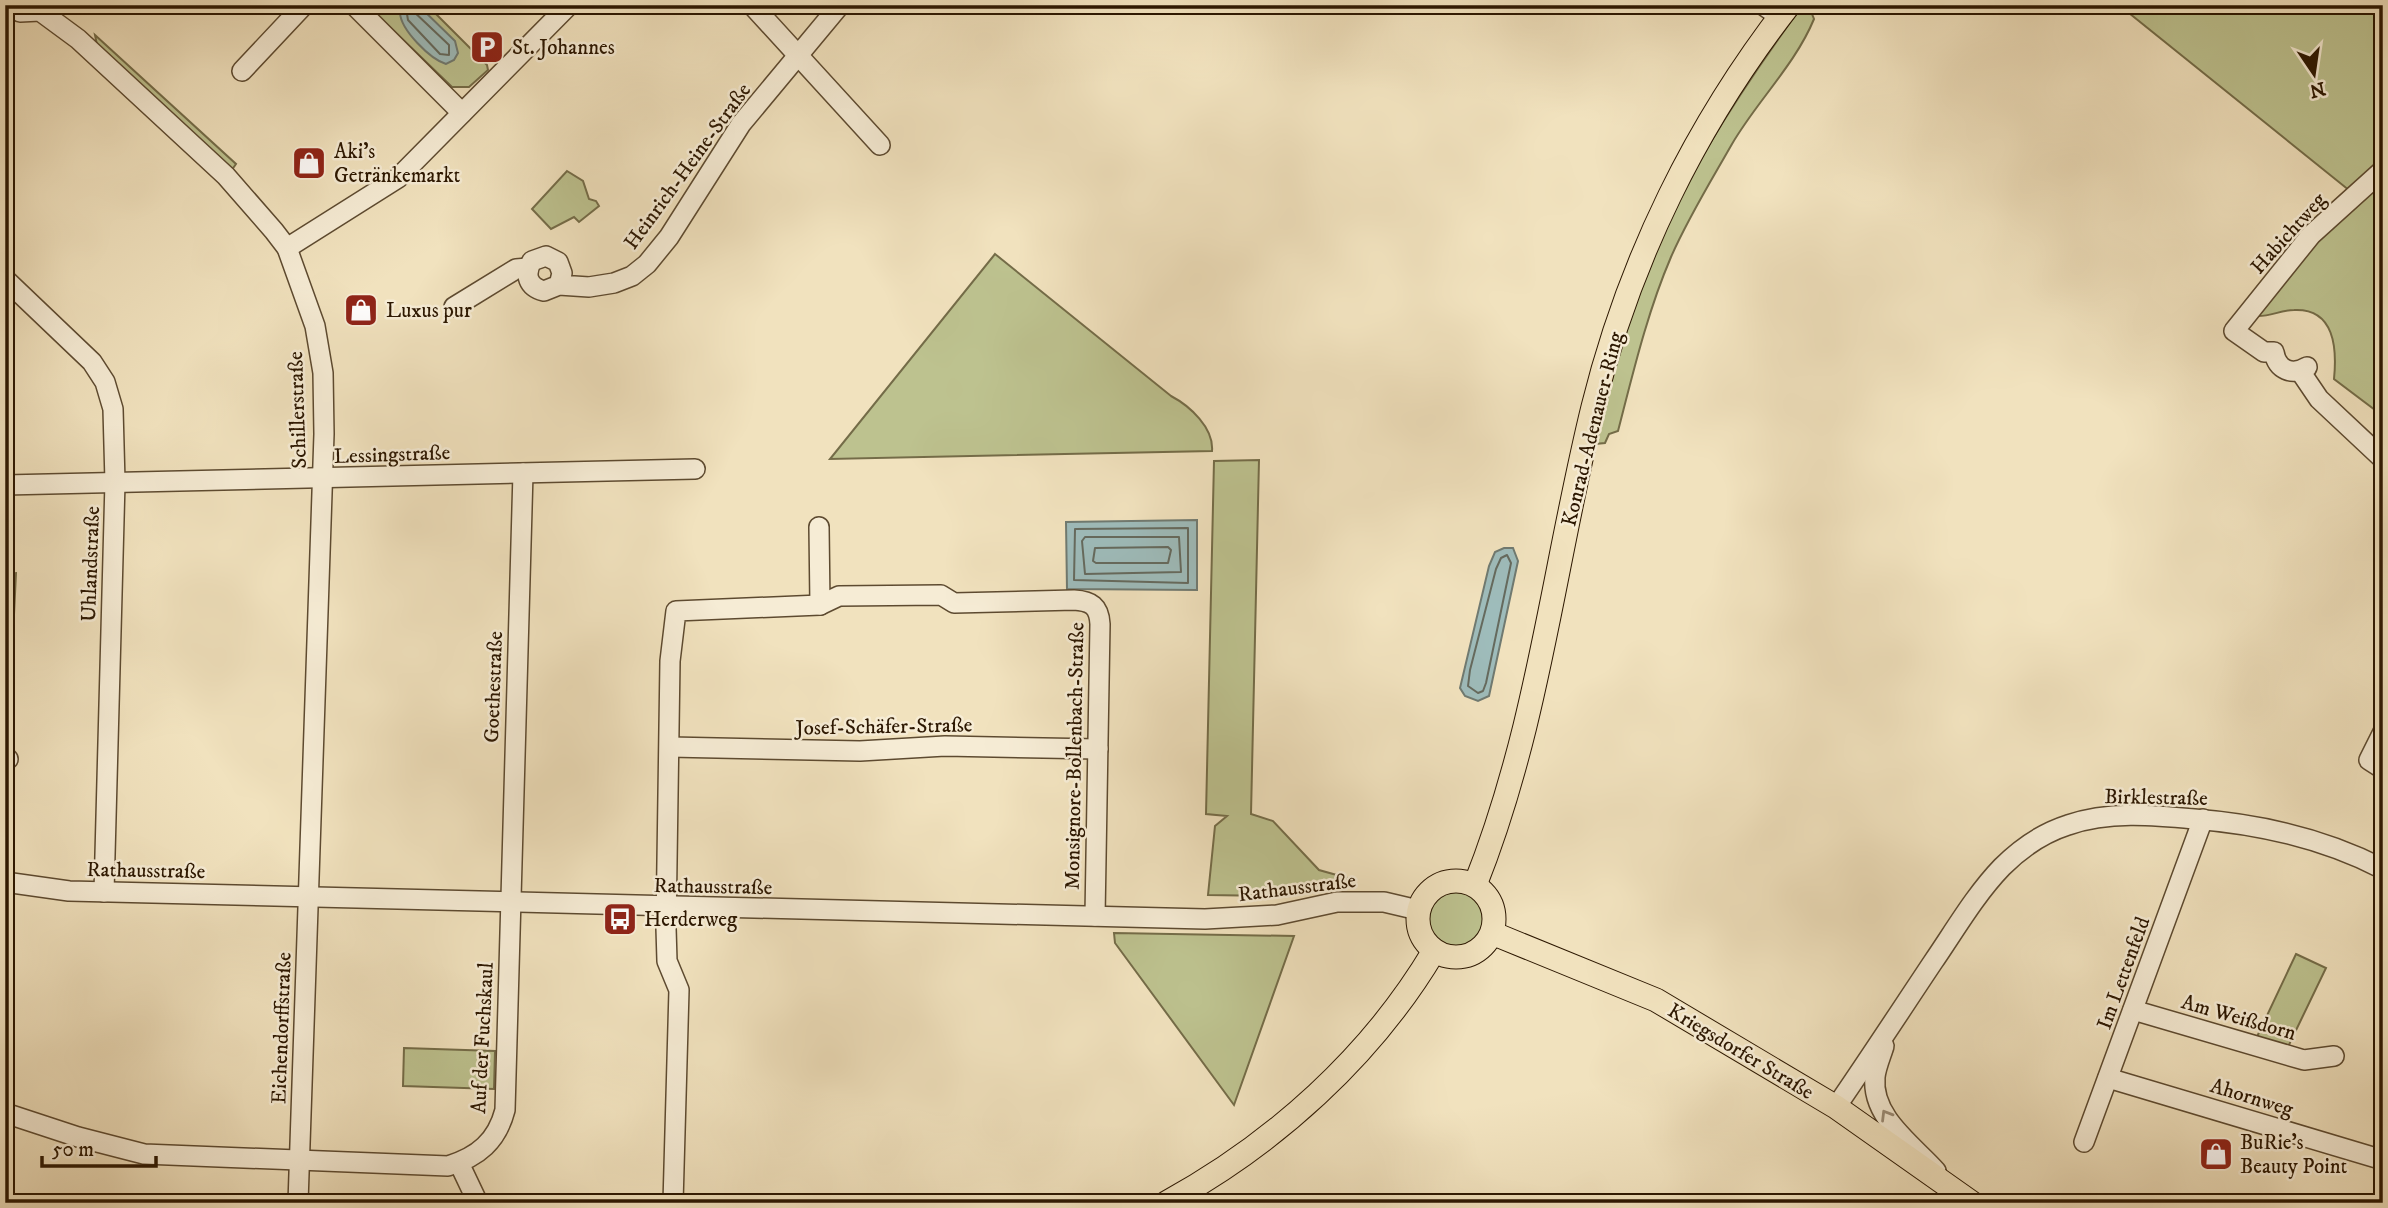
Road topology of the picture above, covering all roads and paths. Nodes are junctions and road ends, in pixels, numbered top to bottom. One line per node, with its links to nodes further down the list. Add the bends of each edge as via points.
1 (304, 5): 9 (street)
2 (354, 5): 10 (street)
3 (569, 5): 10 (street)
4 (752, 5): 8 (street)
5 (840, 5): 8 (street, Heinrich-Heine-Straße)
6 (1777, 9): 31 (main road, Konrad-Adenauer-Ring, via 1675,184 1632,280 1593,407 1527,728)
7 (20, 12): 13 (street, Schillerstraße, via 40,11 78,39 250,201)
8 (799, 57): 11 (street); 15 (street, Heinrich-Heine-Straße, via 728,141 669,237 632,276 590,287 559,285 562,273 552,258 539,257 528,268 516,269)
9 (242, 71)
10 (462, 113): 13 (street, via 398,178)
11 (880, 145)
12 (2382, 169): 16 (street, Habichtweg, via 2311,235 2234,331 2264,352 2274,352 2282,368 2304,369 2319,399)
13 (287, 248): 19 (street, Schillerstraße, via 319,347 324,395)
14 (5, 279): 20 (street, Uhlandstraße, via 92,362 105,382 113,409)
15 (454, 307)
16 (2383, 458)
17 (695, 469): 18 (street, Lessingstraße)
18 (523, 473): 19 (street, Lessingstraße); 34 (street, Goethestraße)
19 (322, 478): 20 (street, Lessingstraße); 33 (street, Schillerstraße)
20 (115, 482): 21 (street, Lessingstraße); 32 (street, Uhlandstraße)
21 (5, 485)
22 (819, 527): 23 (street)
23 (820, 605): 25 (street, Monsignore-Bollenbach-Straße, via 676,611 670,660); 26 (street, Monsignore-Bollenbach-Straße, via 839,596 928,595 941,595 954,603 1076,600 1093,604 1100,618)
24 (2383, 732): 27 (street, via 2369,760)
25 (670, 747): 26 (street, Josef-Schäfer-Straße); 35 (street, Monsignore-Bollenbach-Straße)
26 (1098, 749): 37 (street, Monsignore-Bollenbach-Straße)
27 (2383, 769)
28 (2208, 820): 29 (street, Birklestraße, via 2309,840); 40 (street, Im Lettenfeld); 41 (street, Birklestraße, via 2136,815 2094,818 2069,824 2028,844 2001,868 1966,912)
29 (2383, 869)
30 (5, 882): 32 (street, Rathausstraße)
31 (1475, 885): 36 (main road, via 1458,880 1440,884 1426,894); 38 (main road, via 1492,906)
32 (104, 892): 33 (street, Rathausstraße)
33 (308, 897): 34 (street, Rathausstraße); 47 (street, Eichendorffstraße)
34 (510, 903): 35 (street, Rathausstraße); 49 (street, Auf der Fuchskaul, via 505,1110 488,1145)
35 (667, 907): 37 (street, Rathausstraße); 53 (street, via 667,961 678,990)
36 (1418, 910): 37 (street, Rathausstraße, via 1356,901 1248,918); 39 (main road, via 1418,929)
37 (1095, 916)
38 (1492, 933): 39 (main road, via 1482,947 1467,956 1450,957); 44 (main road, Kriegsdorfer Straße, via 1656,1000)
39 (1434, 951): 54 (main road, via 1400,1002 1312,1100 1225,1168)
40 (2133, 1010): 42 (street, Am Weißdorn, via 2304,1059); 43 (street, Im Lettenfeld)
41 (1891, 1025): 44 (street, Birklestraße); 50 (street, Birklestraße, one-way to 41, via 1881,1110 1875,1078)
42 (2334, 1056)
43 (2108, 1078): 46 (street, Im Lettenfeld); 48 (street, Ahornweg)
44 (1836, 1107): 50 (main road, Kriegsdorfer Straße)
45 (5, 1113): 47 (street, Auf der Fuchskaul, via 144,1154)
46 (2084, 1142)
47 (300, 1160): 49 (street, Auf der Fuchskaul, via 420,1167); 51 (street, Eichendorffstraße)
48 (2383, 1160)
49 (459, 1163): 52 (street)
50 (1948, 1184): 55 (main road, Kriegsdorfer Straße)
51 (298, 1203)
52 (478, 1203)
53 (673, 1203)
54 (1166, 1203)
55 (1972, 1203)

